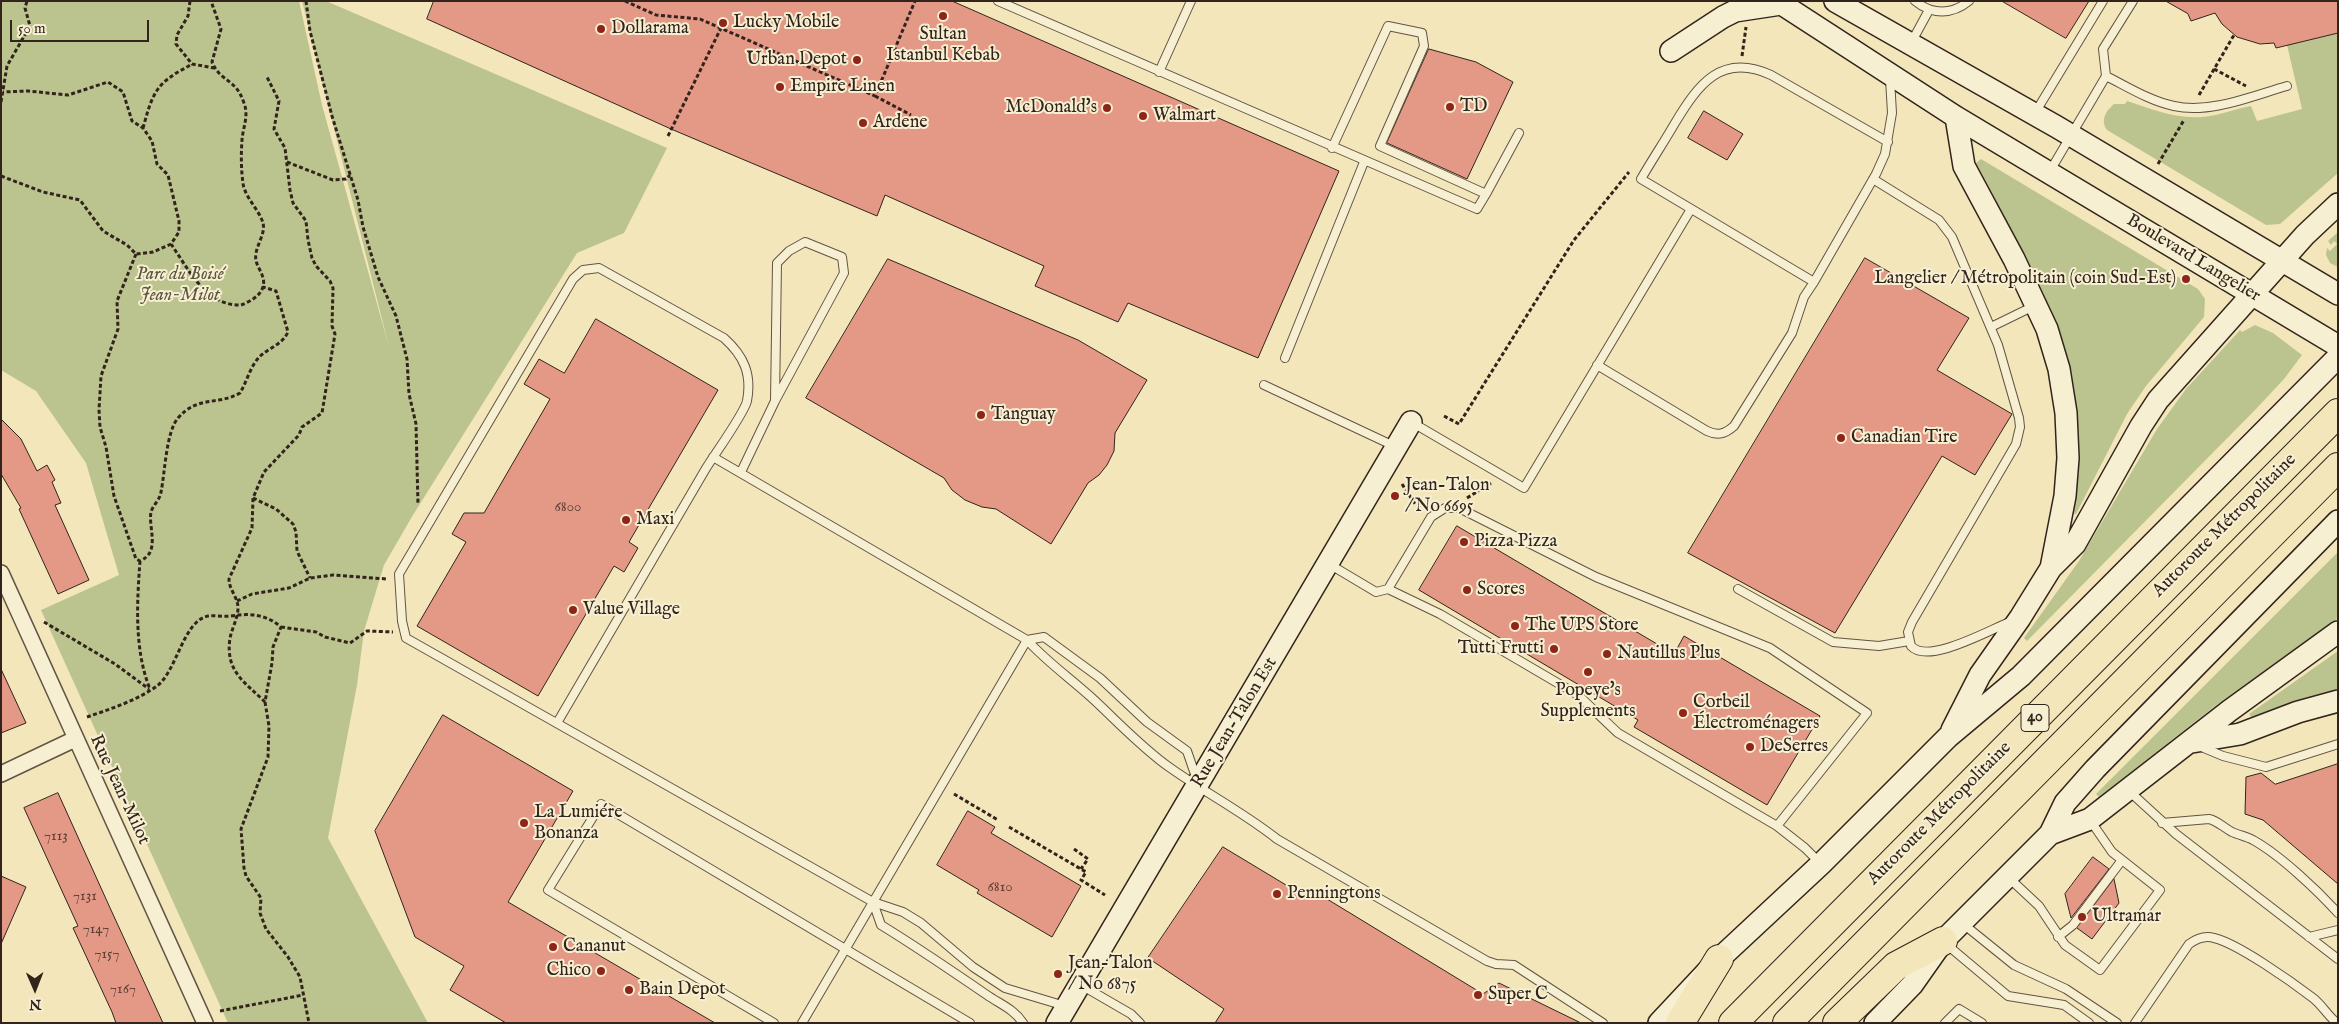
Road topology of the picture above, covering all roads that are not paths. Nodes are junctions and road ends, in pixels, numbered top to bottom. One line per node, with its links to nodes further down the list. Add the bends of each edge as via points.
1 (998, 1): 12 (lane)
2 (1191, 1): 12 (lane)
3 (1835, 1): 10 (main road)
4 (1916, 1): 9 (lane)
5 (1969, 1): 9 (lane, via 1947,12)
6 (2103, 1): 16 (lane)
7 (2133, 1): 14 (lane, via 2103,49)
8 (1779, 2): 11 (main road, via 1735,11); 13 (main road, Boulevard Langelier)
9 (1929, 10): 10 (lane)
10 (1910, 45): 16 (main road)
11 (1671, 51)
12 (1159, 72): 21 (lane)
13 (1889, 72): 17 (main road, Boulevard Langelier); 20 (lane, via 1892,113)
14 (2106, 76): 15 (lane, via 2160,102 2186,108 2213,106); 19 (lane)
15 (2287, 86)
16 (2035, 114): 19 (main road)
17 (1956, 117): 23 (main road, Boulevard Langelier); 32 (main road, via 1964,166)
18 (1519, 134): 25 (lane)
19 (2071, 136): 23 (lane); 28 (main road)
20 (1888, 142): 24 (lane); 27 (lane, via 1762,71 1740,68 1719,72 1710,76 1692,95 1641,179)
21 (1332, 148): 22 (lane); 25 (lane, via 1388,26 1411,29 1422,33 1424,46 1380,146)
22 (1364, 162): 25 (lane, via 1477,209); 36 (lane)
23 (2049, 172): 31 (main road, Boulevard Langelier)
24 (1873, 179): 29 (lane); 33 (lane, via 1947,227)
25 (1486, 194)
26 (2338, 204): 28 (main road)
27 (1690, 209): 29 (lane); 37 (lane)
28 (2282, 261): 30 (main road); 31 (main road)
29 (1814, 282): 37 (lane, via 1804,297 1792,333 1728,432 1714,434 1707,431)
30 (2338, 294)
31 (2252, 295): 34 (main road, Boulevard Langelier); 48 (main road, via 2158,400 2075,544)
32 (2036, 305): 33 (lane); 48 (main road, via 2059,369 2068,436 2067,480)
33 (1991, 327): 55 (lane, via 2019,418 2019,435 1912,622)
34 (2338, 346)
35 (2338, 357): 58 (main road, via 2021,676)
36 (1285, 358)
37 (1597, 365): 41 (lane, via 1524,488)
38 (1264, 385): 42 (lane)
39 (775, 401): 39 (lane, via 777,263 805,242 842,257 844,273); 45 (lane)
40 (2338, 413): 94 (highway, Autoroute Métropolitaine / 40)
41 (1411, 422): 42 (main road, Rue Jean-Talon Est)
42 (1396, 447): 47 (main road, Rue Jean-Talon Est)
43 (713, 457): 45 (lane); 57 (lane); 57 (lane, via 746,404 749,384 746,364 737,350 724,338 599,268 583,270 573,278 399,574 406,638)
44 (2338, 467): 95 (highway, Autoroute Métropolitaine / 40)
45 (741, 472): 54 (lane)
46 (2338, 521): 68 (main road, via 2095,769 2065,802)
47 (1329, 564): 50 (lane, via 1376,592); 63 (main road, Rue Jean-Talon Est)
48 (2051, 568): 52 (main road)
49 (1, 573): 59 (street, Rue Jean-Milot)
50 (1388, 589): 67 (lane, via 1448,619 1578,695 1618,733); 67 (lane, via 1432,517 1444,508 1459,508 1596,576 1770,648 1867,713)
51 (1738, 589): 55 (lane, via 1834,642 1879,646)
52 (2020, 618): 55 (lane, via 1938,651 1915,651); 58 (main road, via 1980,676)
53 (2338, 632): 60 (main road)
54 (1027, 640): 63 (lane, via 1138,743); 63 (lane, via 1044,637 1100,678 1147,722 1187,751); 72 (lane)
55 (1909, 640)
56 (2338, 701): 60 (main road, via 2240,734)
57 (557, 723): 72 (lane)
58 (1948, 737): 70 (main road)
59 (75, 739): 62 (street); 84 (street, Rue Jean-Milot)
60 (2189, 742): 61 (lane, via 2223,756 2266,767); 64 (main road)
61 (2338, 744)
62 (1, 774)
63 (1198, 785): 81 (main road, Rue Jean-Talon Est); 91 (lane, via 1302,853 1487,961 1514,965)
64 (2128, 789): 65 (main road); 66 (lane)
65 (2090, 819): 68 (main road); 69 (lane, via 2108,847)
66 (2162, 823): 73 (lane, via 2215,820 2230,832 2266,848); 77 (lane)
67 (1778, 826): 70 (lane)
68 (2050, 834): 71 (main road)
69 (2122, 860): 76 (lane, via 2073,925); 76 (lane, via 2160,890 2100,970)
70 (1821, 864): 79 (main road)
71 (2007, 876): 75 (main road); 76 (lane, via 2039,906)
72 (874, 902): 78 (lane); 82 (lane, via 903,912 921,923 973,967 1005,988); 88 (lane, via 881,925 1005,1005)
73 (2338, 912)
74 (2338, 930): 77 (lane)
75 (1952, 931): 96 (highway, via 1896,966); 97 (main road, via 1912,985); 100 (lane, via 2008,996 2064,1005); 101 (lane, via 2014,965 2066,988)
76 (2058, 937)
77 (2309, 937): 80 (lane)
78 (846, 948): 85 (lane, via 601,804 548,890); 86 (lane); 87 (lane)
79 (1719, 959): 92 (main road); 93 (highway)
80 (2338, 959)
81 (1080, 984): 82 (main road, Rue Jean-Talon Est); 83 (lane)
82 (1062, 1014)
83 (1131, 1014): 89 (lane); 90 (lane)
84 (205, 1023)
85 (774, 1023)
86 (802, 1023)
87 (970, 1023)
88 (1024, 1023)
89 (1126, 1023)
90 (1140, 1023)
91 (1602, 1023)
92 (1659, 1023)
93 (1680, 1023)
94 (1733, 1023)
95 (1787, 1023)
96 (1837, 1023)
97 (1875, 1023)
98 (1945, 1023): 99 (lane, via 1959,1009)
99 (1982, 1023)
100 (2089, 1023)
101 (2117, 1023)
102 (2135, 1023): 103 (lane, via 2189,944 2207,937 2242,951 2314,999)
103 (2337, 1023)

